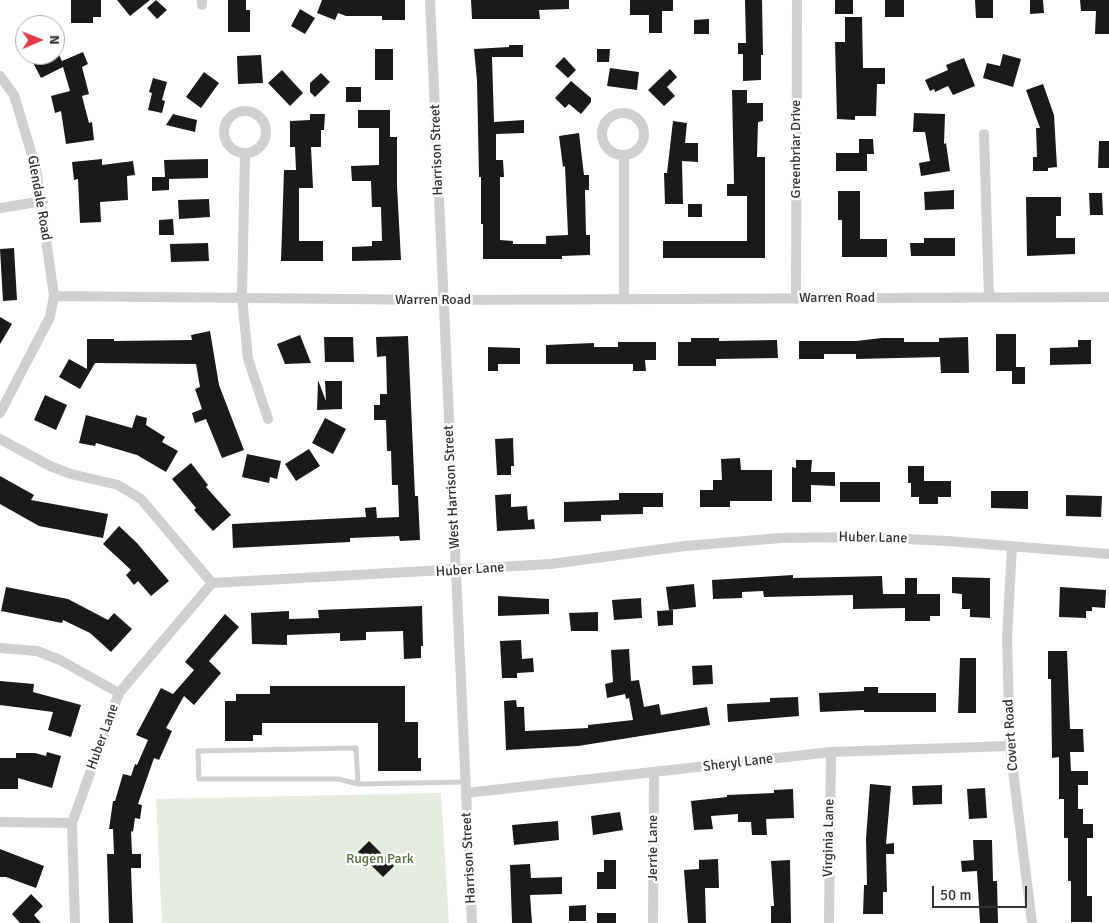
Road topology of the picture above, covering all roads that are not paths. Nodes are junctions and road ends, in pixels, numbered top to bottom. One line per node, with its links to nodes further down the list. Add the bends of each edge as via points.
1 (430, 0): 15 (street, Harrison Street)
2 (797, 0): 13 (street, Greenbriar Drive)
3 (0, 76): 7 (street, Glendale Road, via 14,95 36,168)
4 (984, 134): 14 (street)
5 (245, 153): 5 (street, via 227,144 224,131 229,118 240,112 260,118 265,130 262,144); 10 (street)
6 (624, 155): 6 (street, via 611,151 603,139 609,119 621,114 634,116 644,133 636,151); 12 (street)
7 (42, 202): 8 (street); 9 (street, Glendale Road)
8 (0, 208)
9 (54, 296): 10 (street, Warren Road); 16 (street, via 50,317)
10 (242, 297): 15 (street, Warren Road); 17 (street, via 248,359)
11 (1109, 297): 14 (street, Warren Road)
12 (624, 298): 13 (street, Warren Road); 15 (street, Warren Road)
13 (796, 298): 14 (street, Warren Road)
14 (989, 298)
15 (443, 300): 21 (street, West Harrison Street)
16 (1, 408)
17 (268, 419)
18 (0, 439): 22 (street, via 50,466 118,485 141,499)
19 (1012, 546): 20 (street, Huber Lane); 21 (street, Huber Lane, via 868,537 781,538 686,546 551,564); 25 (street, Covert Road, via 1007,639)
20 (1109, 554)
21 (456, 571): 22 (street, Huber Lane); 29 (street, West Harrison Street)
22 (212, 583): 24 (street, Huber Lane)
23 (0, 648): 24 (street, via 37,651)
24 (119, 693): 31 (street, Huber Lane)
25 (1010, 746): 26 (street, Sheryl Lane); 36 (street, Covert Road)
26 (831, 752): 27 (street, Sheryl Lane); 35 (street, Virginia Lane)
27 (654, 773): 29 (street, Sheryl Lane); 34 (street, Jerrie Lane)
28 (358, 784): 28 (lane, via 356,748 198,751 199,779 338,779); 29 (lane)
29 (466, 787): 33 (street, Harrison Street)
30 (0, 822): 31 (street)
31 (72, 823): 32 (street, Huber Lane)
32 (75, 923)
33 (472, 923)
34 (653, 923)
35 (829, 923)
36 (1032, 923)

